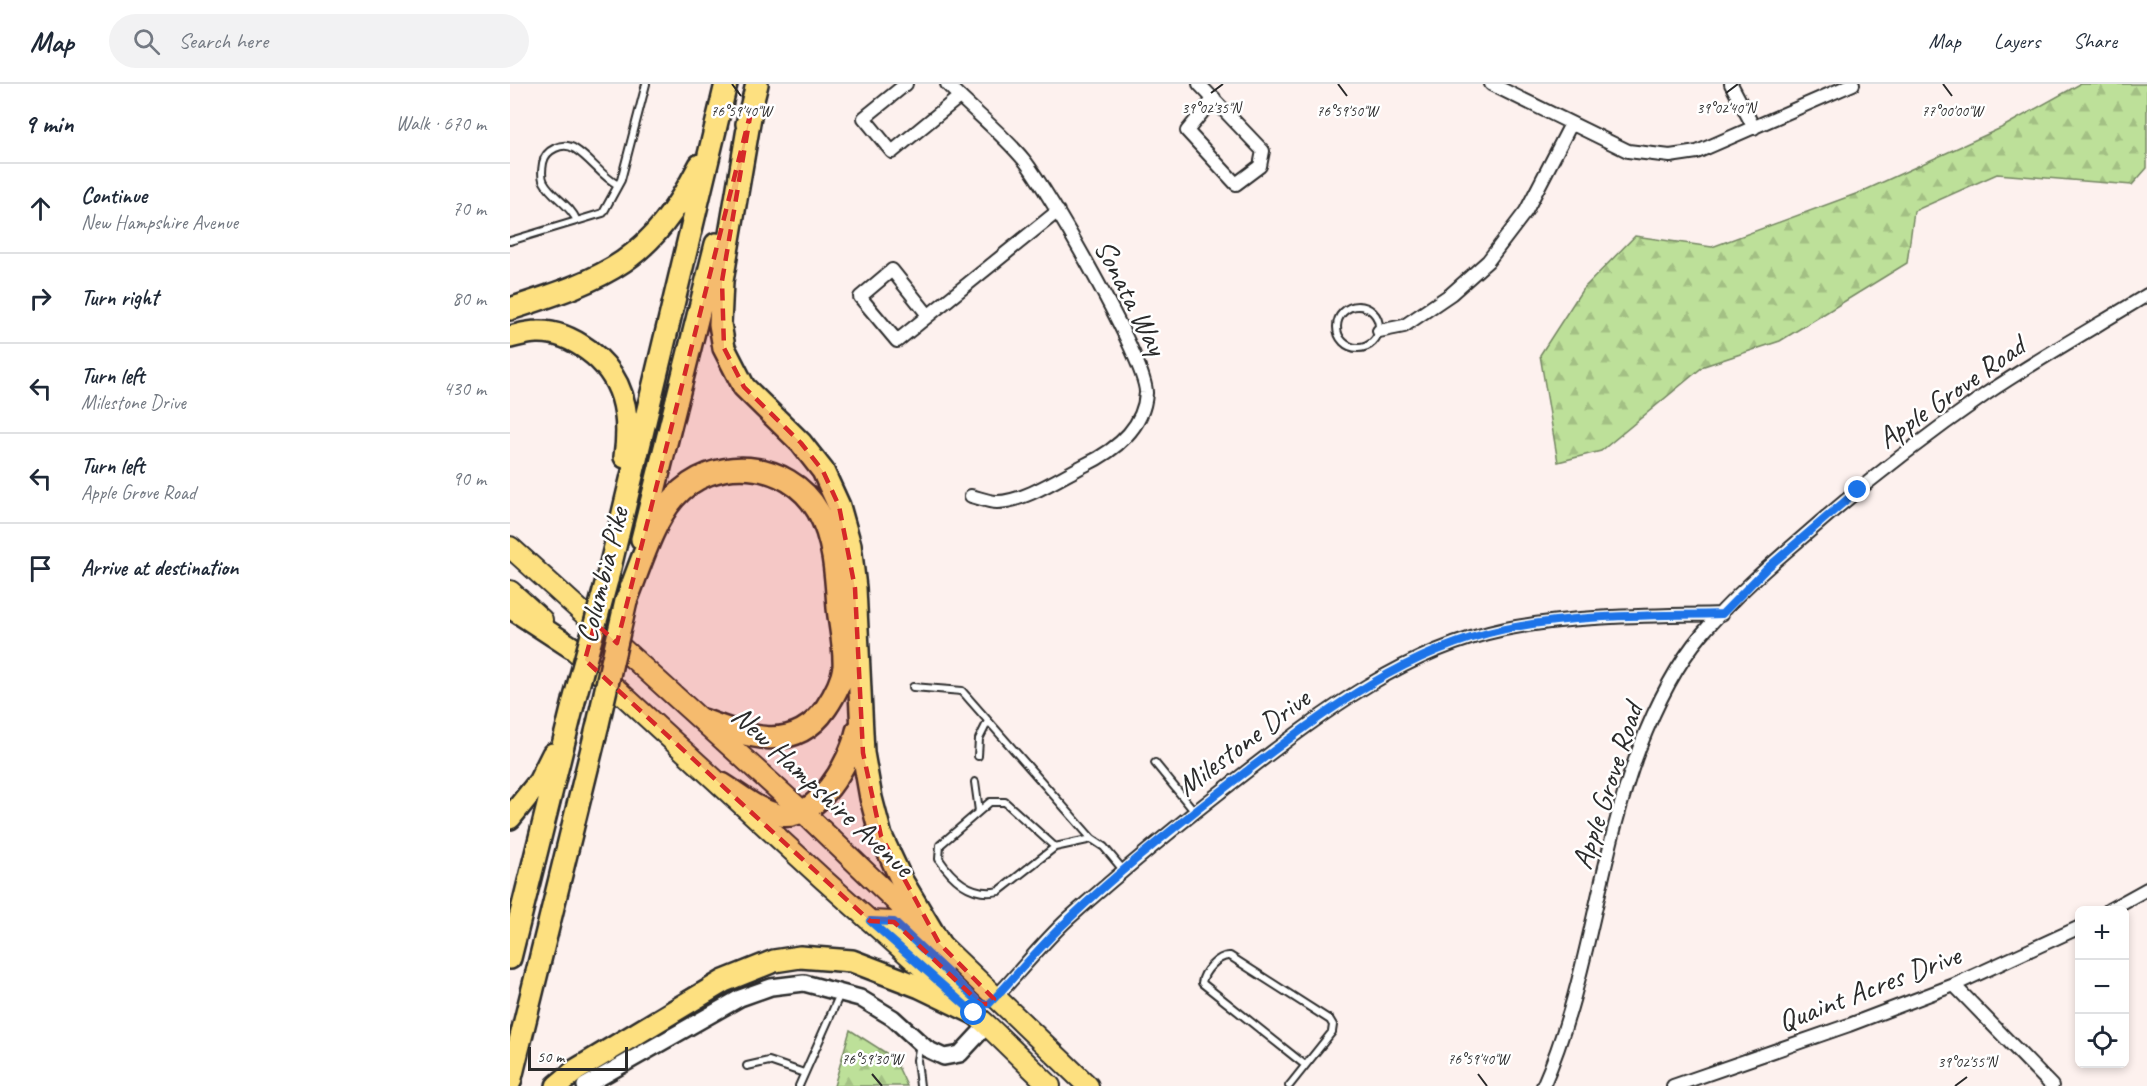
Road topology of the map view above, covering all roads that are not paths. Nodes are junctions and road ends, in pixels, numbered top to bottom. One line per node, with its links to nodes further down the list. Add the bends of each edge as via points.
1 (646, 84): 16 (lane)
2 (726, 84): 15 (highway, Columbia Pike)
3 (758, 84): 12 (highway, Columbia Pike)
4 (906, 84): 10 (street, via 864,118 892,152)
5 (947, 84): 10 (street, Sonata Way)
6 (1199, 84): 11 (street)
7 (1491, 84): 13 (street)
8 (1731, 84): 14 (street)
9 (1853, 84): 14 (street)
10 (960, 97): 17 (street, Sonata Way, via 1024,160)
11 (1214, 98): 11 (street, via 1263,151 1260,166 1236,184 1187,131)
12 (751, 111): 29 (highway, Columbia Pike); 34 (highway, via 722,281 720,324 724,348 737,378 823,471 839,506 850,544 855,588)
13 (1571, 124): 14 (street, via 1628,151 1670,156 1697,152); 23 (street, via 1526,211 1488,261 1451,294 1404,326)
14 (1754, 128)
15 (715, 135): 21 (highway, via 671,216 635,254 574,288); 27 (highway, Columbia Pike)
16 (618, 185): 18 (lane, via 603,213); 18 (lane, via 606,179 575,148 554,148 544,157 543,181)
17 (1058, 211): 22 (street); 25 (street, Sonata Way, via 1135,353 1146,390 1144,407 1136,426 1094,460 1016,500 996,502)
18 (577, 220): 19 (lane)
19 (510, 241)
20 (2147, 295): 31 (street, Apple Grove Road, via 1987,394 1917,444 1766,569)
21 (510, 309)
22 (928, 315): 22 (street, via 897,341 860,297 892,270)
23 (1379, 331): 23 (lane, via 1377,317 1361,306 1344,312 1338,324 1341,338 1352,346 1372,343)
24 (510, 336): 27 (highway, via 536,332 573,339 604,362 623,395 628,433)
25 (971, 496)
26 (510, 547): 35 (main road, New Hampshire Avenue)
27 (607, 580): 37 (highway, Columbia Pike, bridge)
28 (510, 591): 32 (main road, New Hampshire Avenue)
29 (626, 601): 35 (highway, via 657,527 672,500 689,482 733,468 772,472 792,482 817,509 826,528 837,595 844,667 836,693 821,716 777,739 734,732); 64 (highway, Columbia Pike, bridge)
30 (510, 607): 32 (highway)
31 (1722, 614): 44 (street, Milestone Drive, via 1573,619 1504,629 1442,648 1395,668 1322,714); 72 (street, Apple Grove Road, via 1701,635 1669,685 1640,747 1621,804 1563,1034)
32 (571, 647): 41 (main road, New Hampshire Avenue)
33 (913, 687): 36 (lane, via 962,691)
34 (861, 713): 43 (highway, via 853,750 834,781); 53 (highway, via 863,753 881,836)
35 (703, 720): 43 (main road, New Hampshire Avenue)
36 (988, 721): 38 (lane); 46 (lane)
37 (568, 724): 45 (highway, via 539,782); 54 (highway, Columbia Pike)
38 (978, 756)
39 (1155, 763): 44 (lane)
40 (975, 782): 42 (lane)
41 (723, 784): 43 (highway, via 777,815); 51 (main road, New Hampshire Avenue)
42 (979, 811): 47 (lane, via 990,802 1005,802); 47 (lane, via 940,844 939,859 970,889 999,891)
43 (803, 812): 53 (main road, New Hampshire Avenue)
44 (1195, 812): 48 (street, Milestone Drive)
45 (510, 818)
46 (1092, 839): 47 (lane); 48 (lane, via 1104,847)
47 (1055, 847)
48 (1124, 872): 57 (street, Milestone Drive, via 1067,921)
49 (2147, 889): 50 (street)
50 (2116, 906)
51 (870, 921): 57 (main road, via 894,922 981,1004); 58 (main road, New Hampshire Avenue)
52 (2075, 929): 55 (street, Quaint Acres Drive)
53 (939, 943): 57 (main road, New Hampshire Avenue)
54 (510, 958)
55 (1954, 985): 73 (street, Quaint Acres Drive); 74 (street)
56 (841, 992): 59 (street, via 860,998 893,1018); 63 (lane); 66 (street, via 804,983 771,987 740,998)
57 (994, 999): 60 (main road, New Hampshire Avenue)
58 (980, 1019): 59 (street, via 960,1054 944,1057); 60 (main road, via 1008,1028 1044,1059); 65 (highway, via 920,987 852,961 800,957 774,961 724,981 576,1070); 69 (main road, New Hampshire Avenue)
59 (921, 1044): 68 (lane, via 917,1060)
60 (1057, 1058): 70 (main road, New Hampshire Avenue)
61 (1305, 1065): 61 (lane, via 1332,1032 1330,1020 1230,956 1219,959 1202,983); 71 (lane)
62 (747, 1066): 63 (lane, via 769,1061)
63 (804, 1073): 67 (lane)
64 (510, 1082)
65 (557, 1086)
66 (585, 1086)
67 (799, 1086)
68 (920, 1086)
69 (1050, 1086)
70 (1088, 1086)
71 (1290, 1086)
72 (1543, 1086)
73 (1673, 1086)
74 (2052, 1086)

